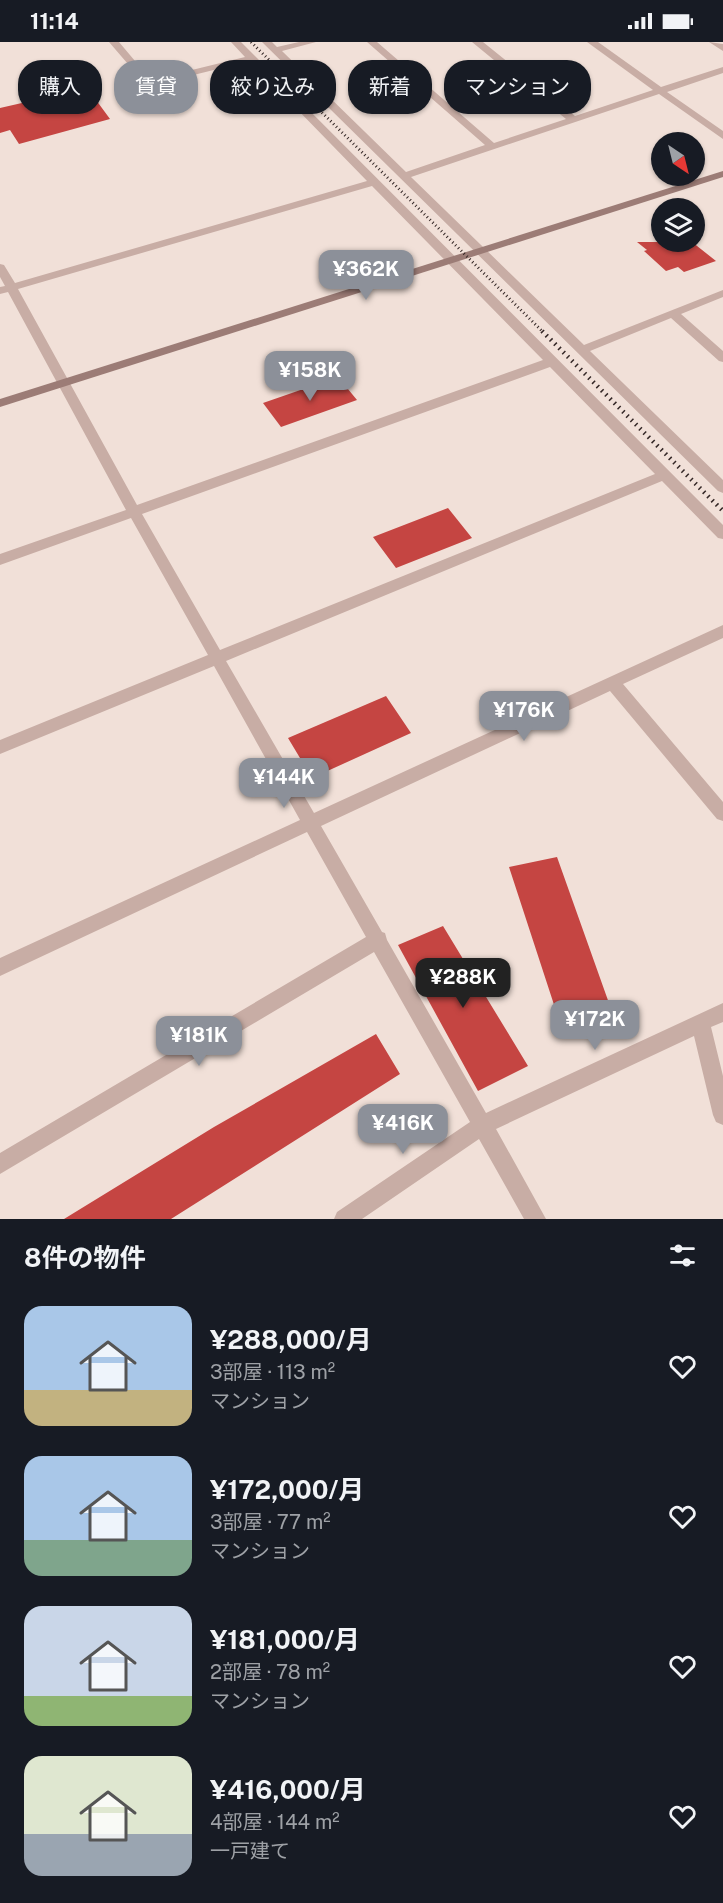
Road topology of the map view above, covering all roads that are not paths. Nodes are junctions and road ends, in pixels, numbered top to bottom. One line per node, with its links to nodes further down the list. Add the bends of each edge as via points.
1 (114, 42): 10 (street, via 149,83)
2 (236, 42): 10 (street)
3 (311, 42): 8 (street)
4 (372, 42): 15 (street)
5 (477, 42): 13 (street)
6 (592, 42): 12 (street)
7 (714, 42): 9 (street)
8 (272, 46): 17 (street)
9 (723, 48)
10 (252, 58): 18 (street)
11 (723, 70): 12 (street)
12 (662, 91): 13 (street); 14 (street)
13 (574, 120): 15 (street)
14 (723, 136)
15 (492, 146): 17 (street)
16 (723, 174): 19 (street)
17 (403, 176): 19 (street)
18 (374, 182): 20 (street); 22 (street)
19 (478, 249): 20 (street); 25 (street)
20 (451, 258): 27 (street); 28 (street)
21 (0, 267): 22 (street)
22 (6, 289): 28 (street)
23 (723, 293): 24 (street)
24 (673, 313): 25 (street); 26 (street)
25 (581, 350): 31 (street)
26 (723, 358)
27 (551, 362): 30 (street); 32 (street)
28 (63, 382): 29 (street); 32 (street)
29 (0, 403)
30 (664, 475): 33 (street); 36 (street)
31 (723, 488)
32 (134, 512): 34 (street); 36 (street)
33 (723, 534)
34 (0, 560)
35 (723, 631): 37 (street)
36 (216, 657): 38 (street); 40 (street)
37 (612, 682): 39 (street); 40 (street)
38 (0, 747)
39 (723, 814)
40 (312, 823): 41 (street); 42 (street)
41 (379, 939): 46 (street); 47 (street)
42 (0, 967)
43 (723, 1012): 44 (street)
44 (700, 1023): 45 (street); 46 (street)
45 (723, 1115)
46 (484, 1124): 48 (street); 49 (street)
47 (0, 1164)
48 (344, 1219)
49 (536, 1219)

